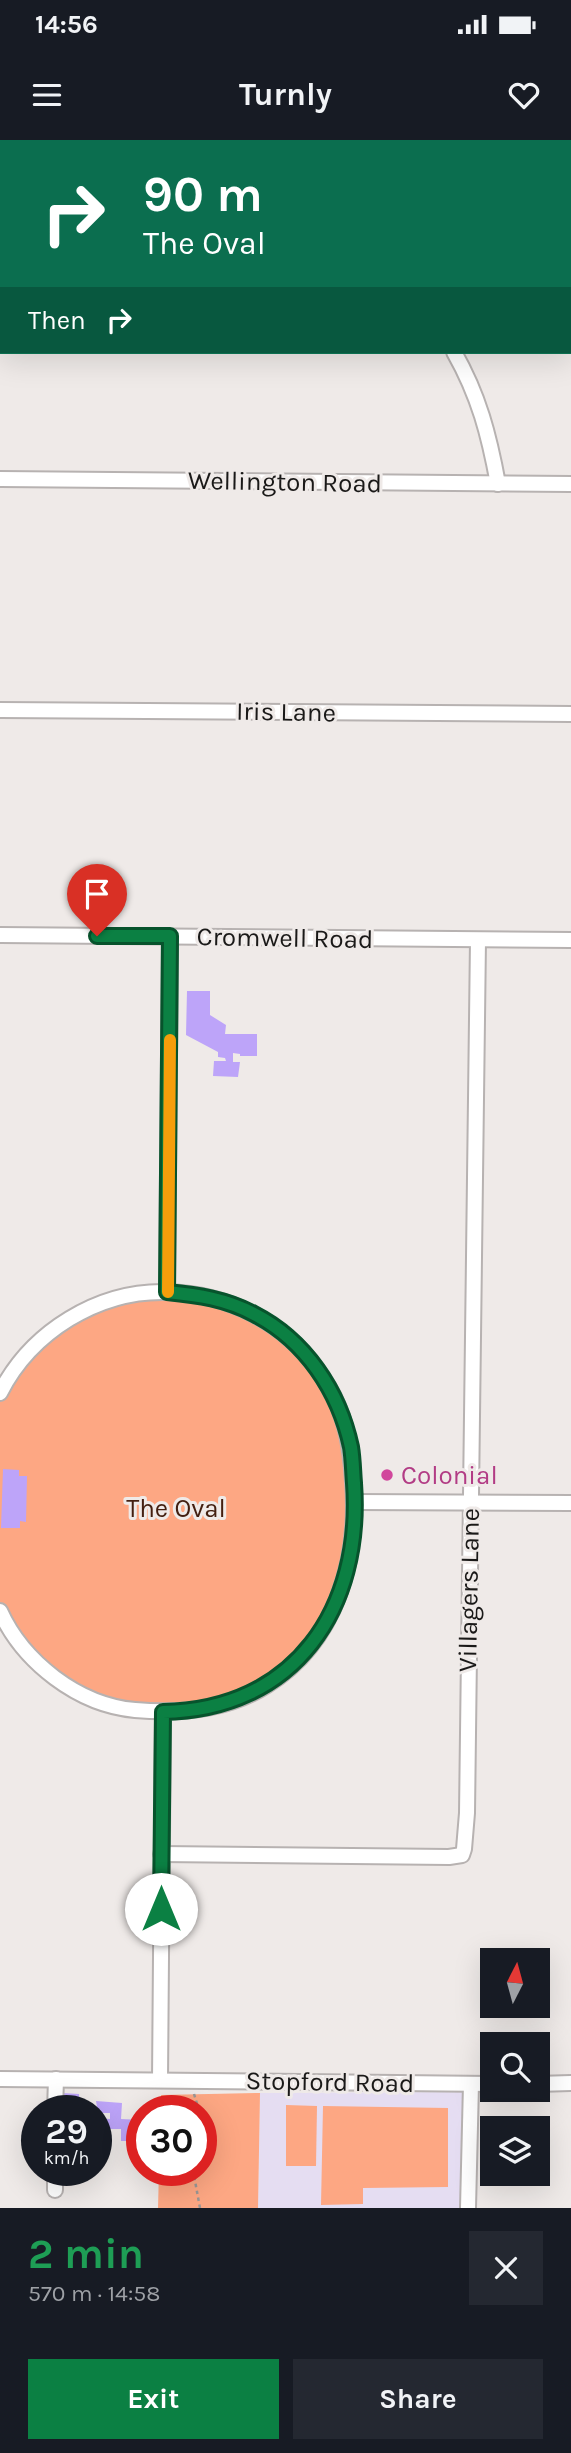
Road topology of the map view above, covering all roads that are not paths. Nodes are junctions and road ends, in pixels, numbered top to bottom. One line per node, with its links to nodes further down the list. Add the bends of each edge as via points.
1 (455, 354): 3 (street, via 485,419)
2 (0, 479): 3 (street, Wellington Road)
3 (498, 484): 4 (street, Wellington Road)
4 (571, 484)
5 (0, 709): 6 (street, Iris Lane)
6 (571, 714)
7 (0, 935): 8 (street, Cromwell Road)
8 (170, 936): 9 (street, Cromwell Road); 11 (street)
9 (478, 940): 10 (street, Cromwell Road); 14 (street, Villagers Lane)
10 (571, 940)
11 (167, 1292): 12 (street, via 120,1297 74,1316 31,1348); 13 (street, via 232,1304 262,1318 302,1350 328,1385 341,1413 351,1450)
12 (0, 1392)
13 (355, 1502): 14 (street); 17 (street, via 352,1550 342,1589 319,1633 296,1661 267,1685 225,1704)
14 (471, 1503): 15 (street); 18 (street, Villagers Lane, via 467,1813 462,1855)
15 (571, 1503)
16 (0, 1611): 17 (street, via 13,1637 33,1659 82,1694 110,1705)
17 (163, 1712): 18 (street)
18 (161, 1854): 21 (street)
19 (0, 2079): 20 (street, Stopford Road)
20 (56, 2079): 21 (street, Stopford Road); 26 (street)
21 (160, 2080): 22 (street, Stopford Road)
22 (471, 2084): 23 (street, Stopford Road); 29 (street)
23 (480, 2084)
24 (550, 2084): 25 (street)
25 (571, 2084)
26 (55, 2095)
27 (55, 2186): 28 (street)
28 (55, 2190)
29 (468, 2208)

